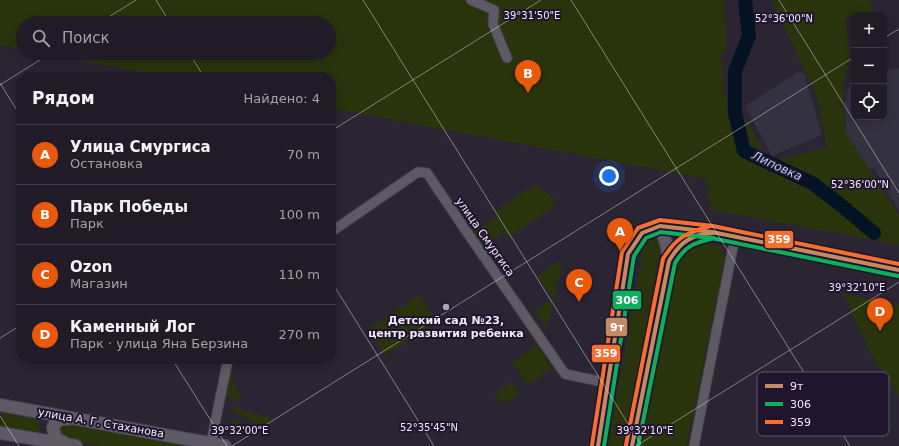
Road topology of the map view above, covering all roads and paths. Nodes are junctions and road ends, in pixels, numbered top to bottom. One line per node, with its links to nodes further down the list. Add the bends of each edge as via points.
1 (471, 0): 2 (street, via 494,10 493,24)
2 (507, 58)
3 (660, 226): 5 (main road); 7 (main road); 10 (main road, via 642,233 628,254)
4 (336, 229): 10 (street, улица Смургиса, via 418,172 428,173 565,374)
5 (712, 232): 6 (main road); 7 (main road, via 682,242)
6 (735, 237): 8 (main road); 19 (street)
7 (669, 261): 18 (main road)
8 (899, 270)
9 (227, 364): 14 (street)
10 (608, 383): 17 (main road)
11 (0, 405): 12 (main road, улица А. Г. Стаханова)
12 (73, 418): 14 (main road, улица А. Г. Стаханова); 15 (main road, via 59,419 53,427 55,438)
13 (0, 433): 15 (main road)
14 (212, 444): 16 (main road, улица А. Г. Стаханова)
15 (72, 445)
16 (226, 446)
17 (598, 446)
18 (632, 446)
19 (694, 446)

